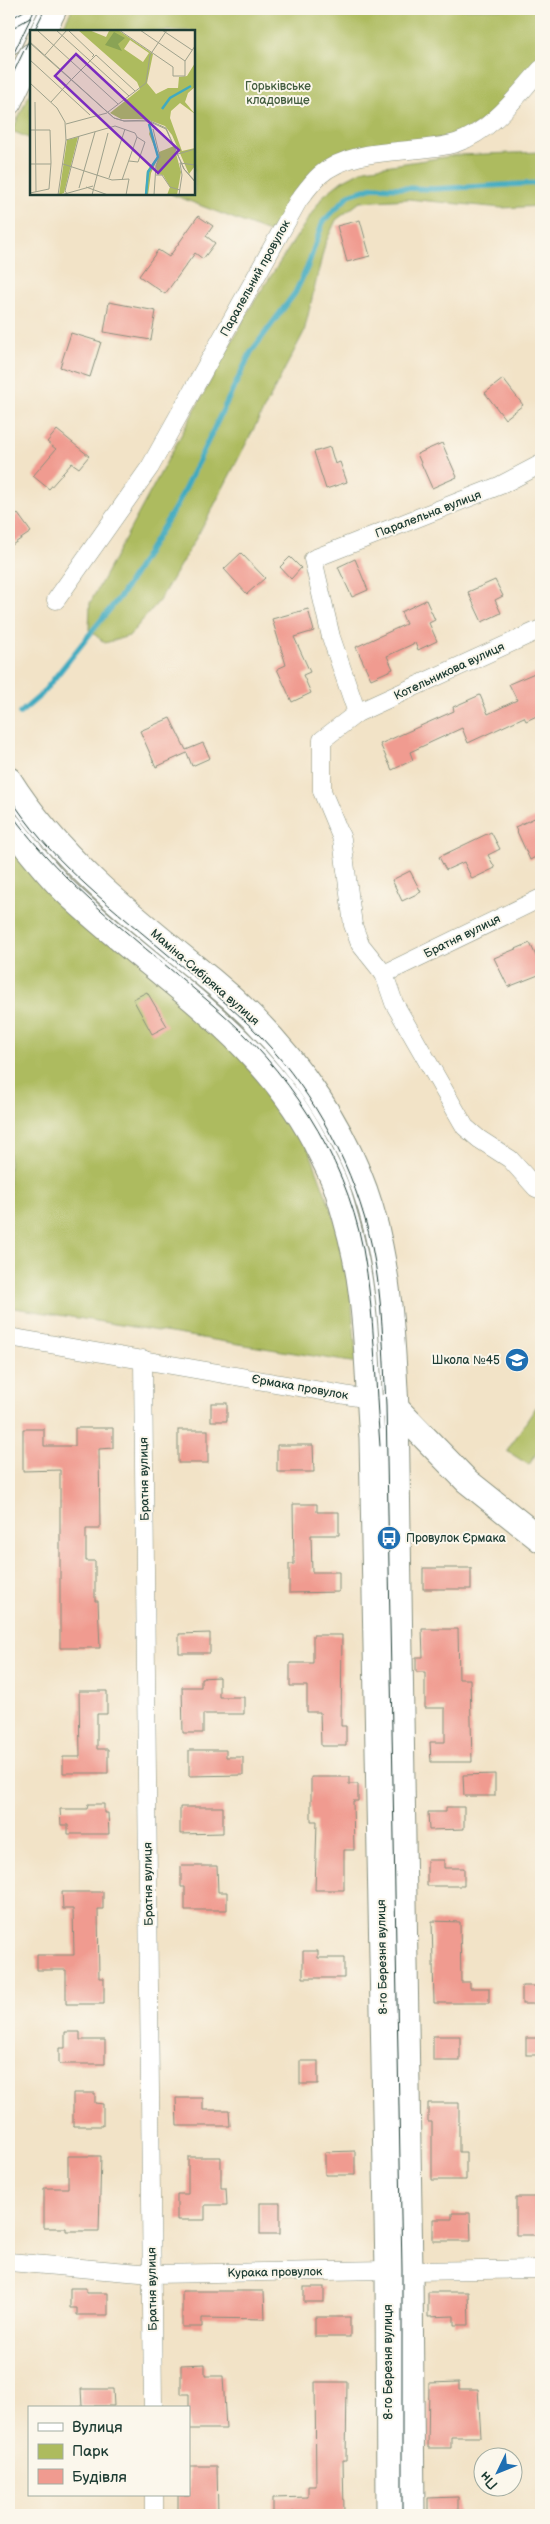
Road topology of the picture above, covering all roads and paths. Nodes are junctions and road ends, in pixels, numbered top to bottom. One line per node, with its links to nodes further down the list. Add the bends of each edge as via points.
1 (25, 9): 4 (main road)
2 (54, 9): 3 (main road)
3 (44, 30)
4 (9, 42)
5 (30, 58): 7 (main road)
6 (541, 69): 9 (street, Паралельний провулок, via 501,114 464,139 349,159 320,174 298,201 150,466)
7 (9, 102)
8 (541, 464): 11 (street, Паралельна вулиця, via 501,485 313,559 331,637)
9 (56, 600)
10 (541, 629): 11 (street, Котельникова вулиця)
11 (357, 713): 15 (street, Котельникова вулиця, via 322,740 322,791 342,839 353,925 360,944)
12 (9, 780): 20 (main road, Маміна-Сибіряка вулиця, via 52,839 84,873 214,982 267,1032 303,1074 333,1120 361,1180 380,1245 390,1311)
13 (9, 825): 19 (main road, Маміна-Сибіряка вулиця, via 66,891 205,1008 249,1050 283,1089 311,1132 338,1190 354,1251 364,1310)
14 (541, 898): 15 (street, Братня вулиця)
15 (384, 974): 16 (street, via 394,1003 465,1127 510,1159)
16 (541, 1190)
17 (9, 1337): 18 (street, Єрмака провулок)
18 (143, 1359): 19 (street, Єрмака провулок); 25 (street, Братня вулиця)
19 (368, 1399): 20 (main road, Єрмака провулок); 24 (main road, 8-го Березня вулиця, via 372,1438)
20 (396, 1408): 21 (main road, Єрмака провулок, via 467,1481); 24 (main road, 8-го Березня вулиця)
21 (541, 1540)
22 (9, 2262): 25 (street, Курака провулок)
23 (541, 2269): 24 (street, Курака провулок)
24 (399, 2271): 25 (street, Курака провулок); 29 (main road, 8-го Березня вулиця); 30 (main road, 8-го Березня вулиця)
25 (152, 2274): 26 (street, Братня вулиця)
26 (153, 2406)
27 (154, 2496): 28 (street)
28 (154, 2515)
29 (389, 2515)
30 (412, 2515)

